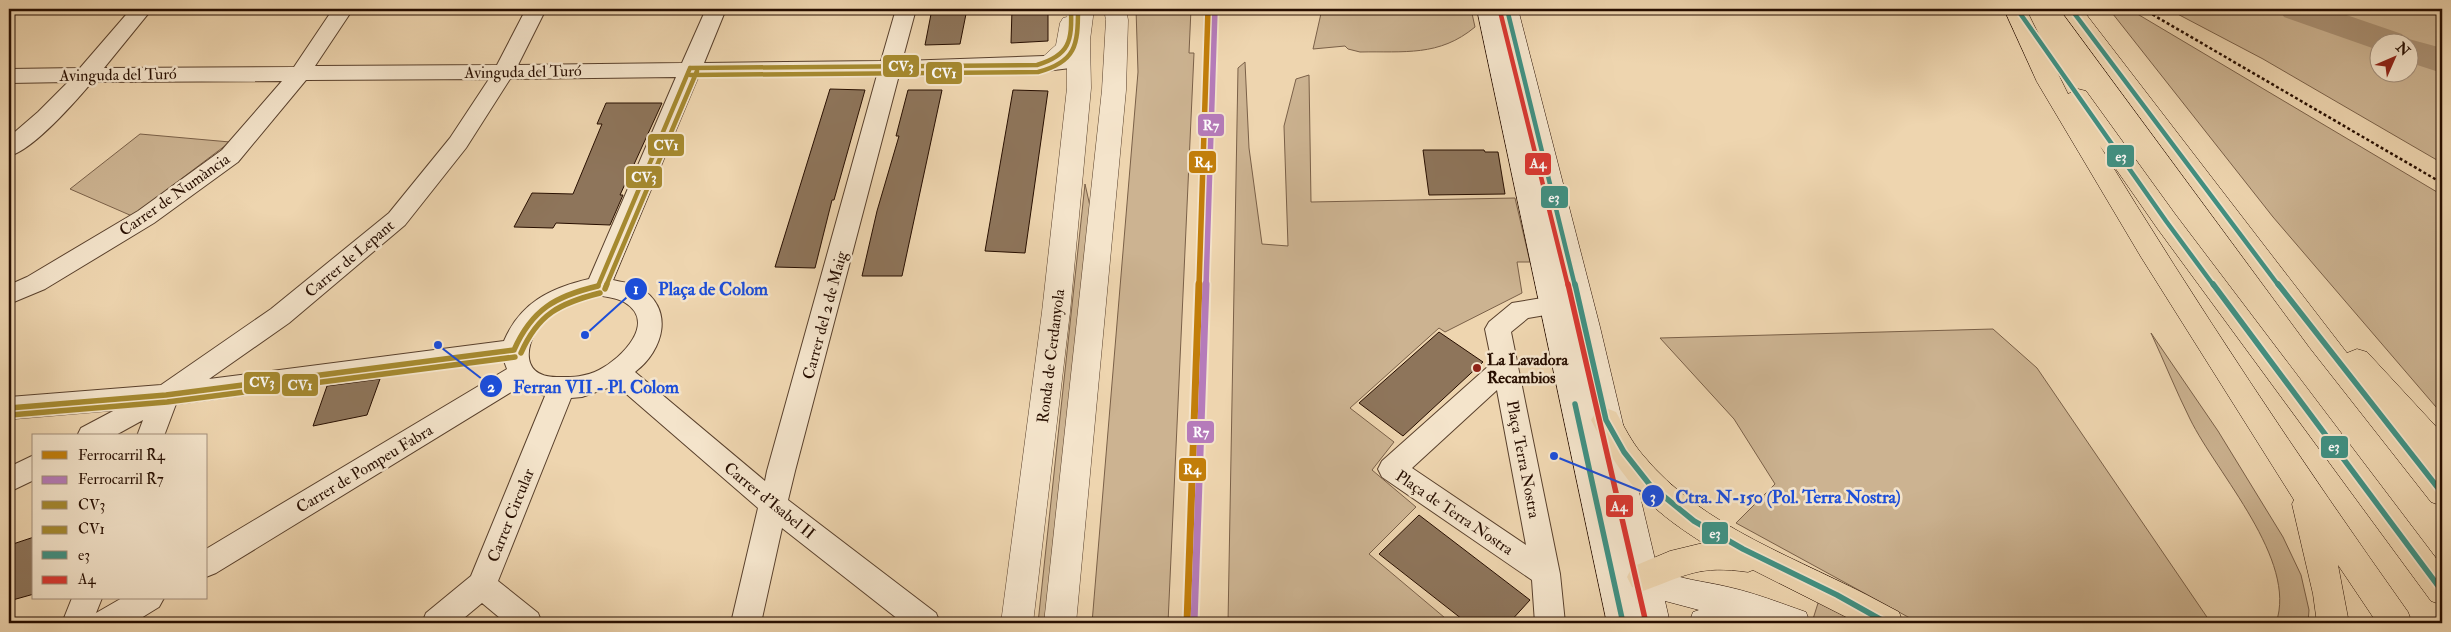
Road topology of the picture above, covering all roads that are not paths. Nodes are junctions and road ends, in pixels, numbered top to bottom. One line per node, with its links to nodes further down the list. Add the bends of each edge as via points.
1 (142, 9): 22 (street)
2 (344, 9): 21 (street, Carrer de Numància)
3 (536, 9): 20 (street, Carrer de Lepant)
4 (716, 9): 18 (street)
5 (906, 9): 17 (street, Carrer del 2 de Maig)
6 (1071, 9): 16 (main road, via 1072,37 1063,54)
7 (1083, 9): 19 (main road, Ronda de Cerdanyola)
8 (1108, 9): 19 (main road, via 1102,51)
9 (1115, 9): 26 (main road, via 1114,90)
10 (1488, 9): 15 (main road)
11 (1501, 9): 15 (main road, via 1505,41)
12 (1507, 9): 24 (main road)
13 (2016, 9): 44 (highway, via 2049,82); 53 (highway, via 2166,221)
14 (2071, 9): 27 (highway)
15 (1498, 56): 24 (main road, via 1512,68 1518,88); 30 (main road)
16 (1044, 65): 17 (street, Avinguda del Turó); 19 (main road, via 1066,78)
17 (890, 67): 18 (street, Avinguda del Turó); 46 (street, Carrer del 2 de Maig)
18 (690, 68): 20 (street, Avinguda del Turó); 28 (street)
19 (1079, 69): 26 (main road, via 1090,67 1101,80 1091,184); 51 (main road, Ronda de Cerdanyola, via 1056,312)
20 (504, 72): 21 (street, Avinguda del Turó); 35 (street, Carrer de Lepant, via 458,143 396,219 280,316)
21 (300, 73): 22 (street, Avinguda del Turó); 29 (street, Carrer de Numància, via 230,156 146,217)
22 (88, 74): 23 (street, Avinguda del Turó); 25 (street)
23 (9, 76)
24 (1532, 106): 37 (main road)
25 (9, 148)
26 (1102, 211): 65 (main road)
27 (2259, 261): 40 (highway, via 2285,283); 45 (highway)
28 (598, 286): 31 (street, via 565,294 542,307 528,320 518,335); 33 (street, via 619,288 636,295 648,307 652,323 648,340 636,357)
29 (9, 295)
30 (1554, 305): 32 (street, Plaça Terra Nostra, via 1521,310 1498,329); 41 (main road)
31 (518, 361): 34 (street, via 532,381); 35 (street); 47 (street, Carrer de Pompeu Fabra)
32 (1506, 366): 49 (street, Plaça Terra Nostra); 49 (street, Plaça de Terra Nostra, via 1392,469)
33 (618, 372): 34 (street, via 587,385); 46 (street, Carrer d'Isabel II)
34 (561, 389): 52 (street, Carrer Circular)
35 (166, 395): 36 (street); 38 (street, Carrer de Lepant); 39 (street)
36 (9, 408)
37 (1606, 420): 48 (highway, via 1630,462 1660,495 1705,529); 50 (main road)
38 (94, 434)
39 (151, 434)
40 (2442, 453)
41 (1590, 465): 50 (main road, via 1608,500 1625,558); 67 (main road)
42 (32, 467): 43 (street)
43 (9, 480)
44 (2304, 490): 72 (highway); 73 (highway)
45 (2442, 493)
46 (774, 505): 61 (street, Carrer del 2 de Maig); 62 (street, Carrer d'Isabel II)
47 (208, 563)
48 (1778, 567): 50 (highway, via 1728,554 1701,555 1670,564); 71 (highway)
49 (1546, 574): 66 (street, Plaça Terra Nostra)
50 (1643, 577): 56 (main road, via 1683,592 1732,602); 68 (main road, via 1635,587 1634,595); 69 (main road)
51 (1022, 582): 63 (street); 64 (main road, Ronda de Cerdanyola)
52 (482, 586): 59 (street, Carrer Circular); 60 (street)
53 (2442, 591)
54 (86, 600): 57 (street)
55 (145, 600): 58 (street)
56 (1783, 619): 70 (main road, via 1734,612)
57 (77, 623)
58 (107, 623)
59 (437, 623)
60 (527, 623)
61 (746, 623)
62 (925, 623)
63 (1001, 623)
64 (1017, 623)
65 (1060, 623)
66 (1550, 623)
67 (1623, 623)
68 (1639, 623)
69 (1654, 623)
70 (1705, 623)
71 (1887, 623)
72 (2333, 623)
73 (2396, 623)

